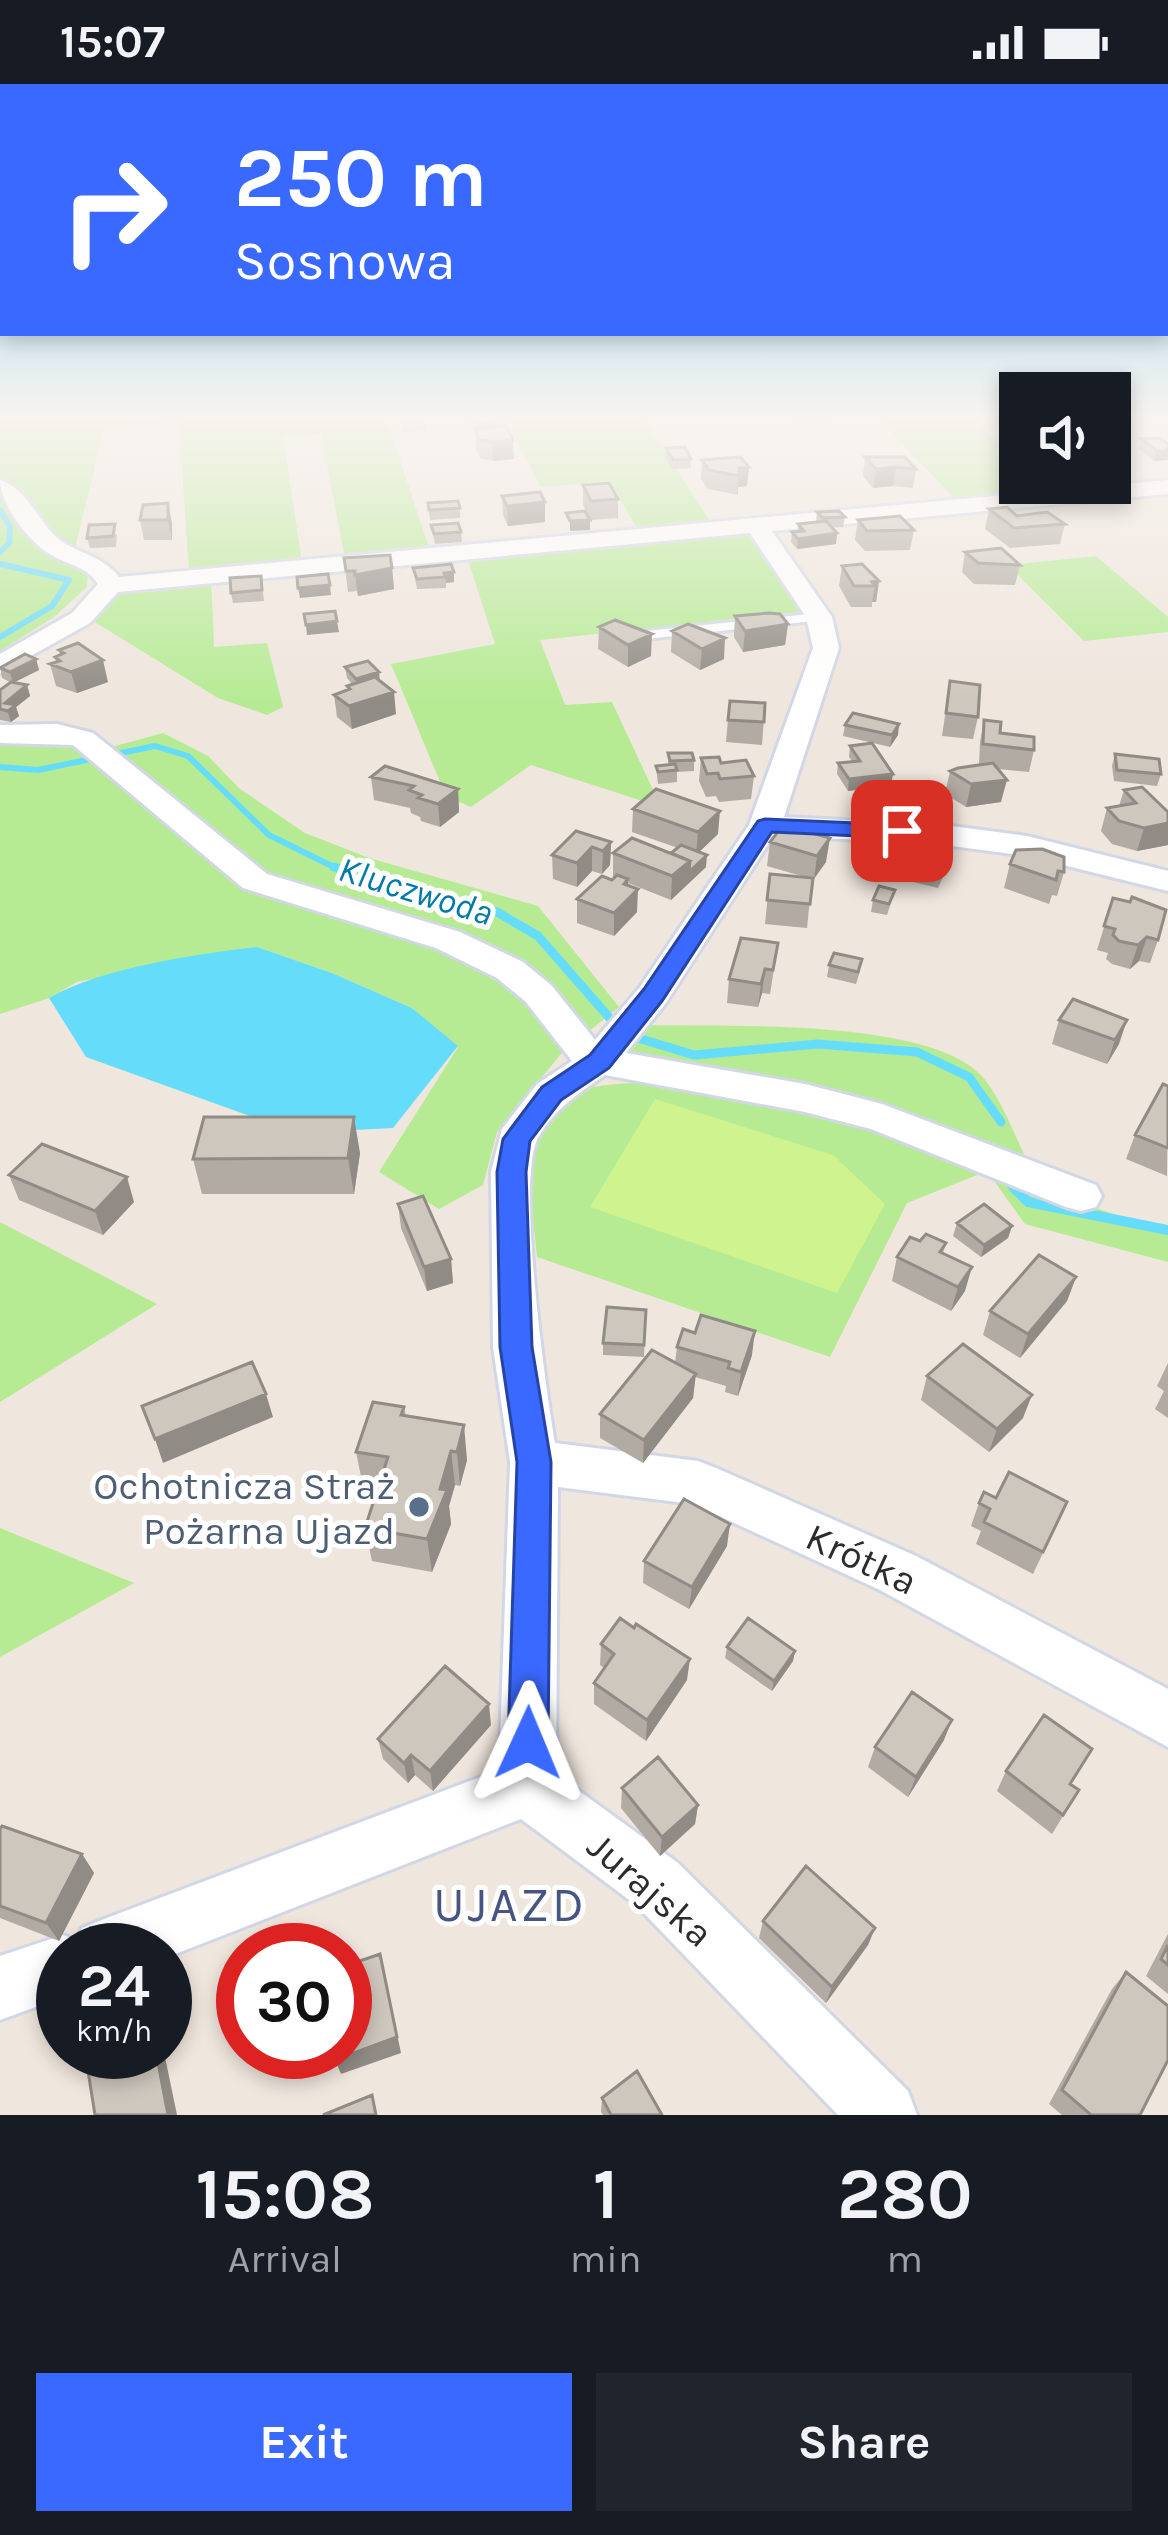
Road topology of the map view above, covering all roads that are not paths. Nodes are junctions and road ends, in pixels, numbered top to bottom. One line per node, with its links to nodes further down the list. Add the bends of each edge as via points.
1 (28, 512): 4 (street, via 53,548 95,565)
2 (892, 512): 3 (street)
3 (756, 524): 4 (street); 5 (street)
4 (111, 585): 7 (street, via 81,618)
5 (819, 617): 6 (lane); 9 (street, via 826,648)
6 (620, 639)
7 (0, 665)
8 (0, 734): 11 (street, via 83,739 256,880 492,959 539,994)
9 (765, 826): 10 (street, via 964,838); 11 (street, via 674,966)
10 (1168, 881)
11 (599, 1061): 12 (street, via 882,1118); 13 (street, via 551,1093 517,1139 511,1172 516,1347)
12 (1081, 1196)
13 (534, 1462): 14 (street, Krótka, via 698,1483 898,1574); 15 (street)
14 (1168, 1719)
15 (527, 1788): 16 (street); 19 (street, Jurajska, via 657,1884)
16 (174, 1923)
17 (36, 1975): 18 (street)
18 (0, 1988)
19 (884, 2115)

